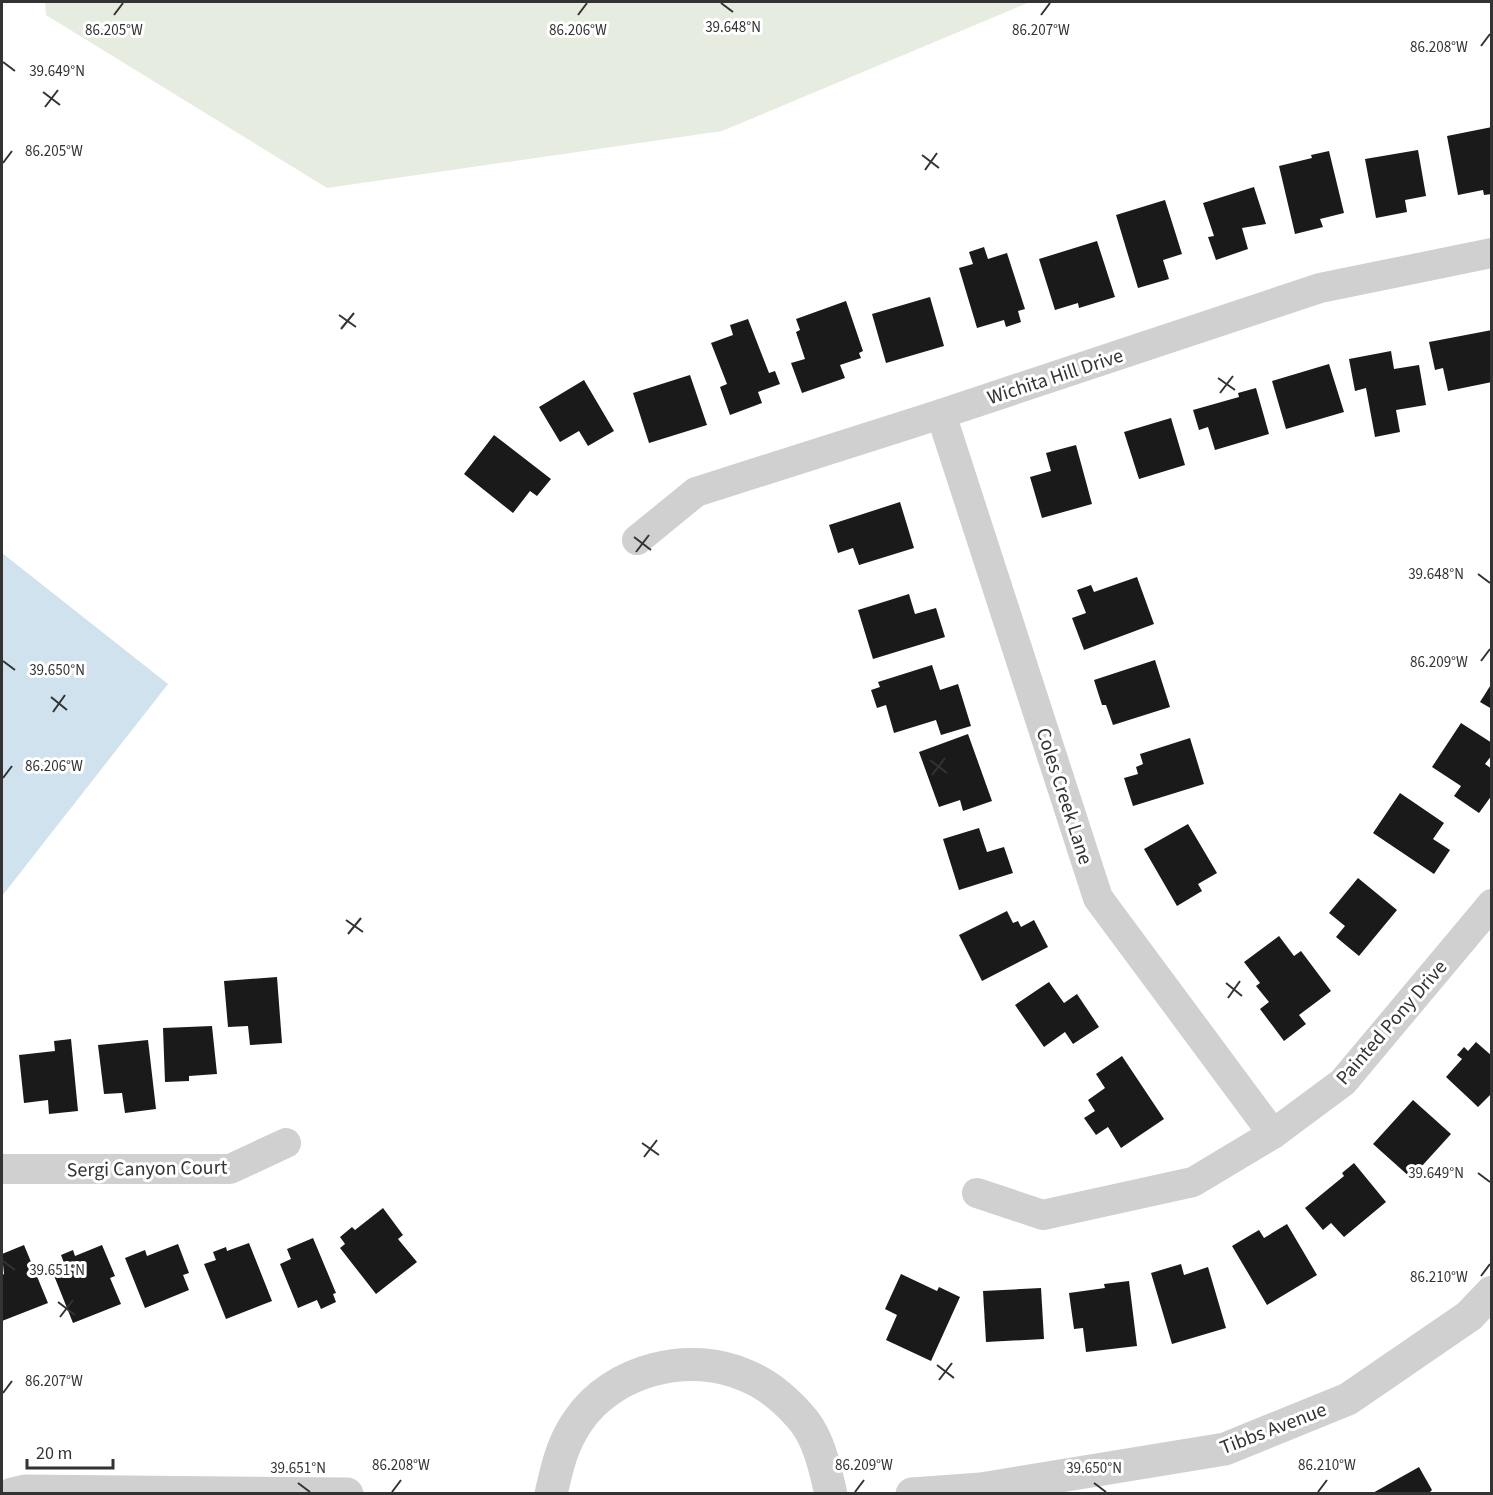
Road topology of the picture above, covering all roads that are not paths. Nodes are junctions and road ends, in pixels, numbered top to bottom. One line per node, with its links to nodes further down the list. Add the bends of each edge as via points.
1 (1491, 253): 2 (street, Wichita Hill Drive, via 1320,288)
2 (941, 414): 3 (street, Wichita Hill Drive, via 696,492); 5 (street, Coles Creek Lane, via 1098,898)
3 (637, 540)
4 (1491, 904): 5 (street, Painted Pony Drive, via 1342,1082)
5 (1273, 1134): 8 (street, Painted Pony Drive, via 1193,1182 1042,1215)
6 (286, 1143): 7 (street, Sergi Canyon Court, via 230,1169)
7 (2, 1169)
8 (977, 1193)
9 (1491, 1292): 14 (street, Tibbs Avenue, via 1469,1316 1348,1399 1225,1449 981,1489)
10 (12, 1494): 11 (street)
11 (347, 1494)
12 (551, 1494): 13 (street, via 559,1455 601,1384 675,1365 711,1366 746,1375 778,1394 805,1422 823,1457)
13 (831, 1494)
14 (912, 1494)

